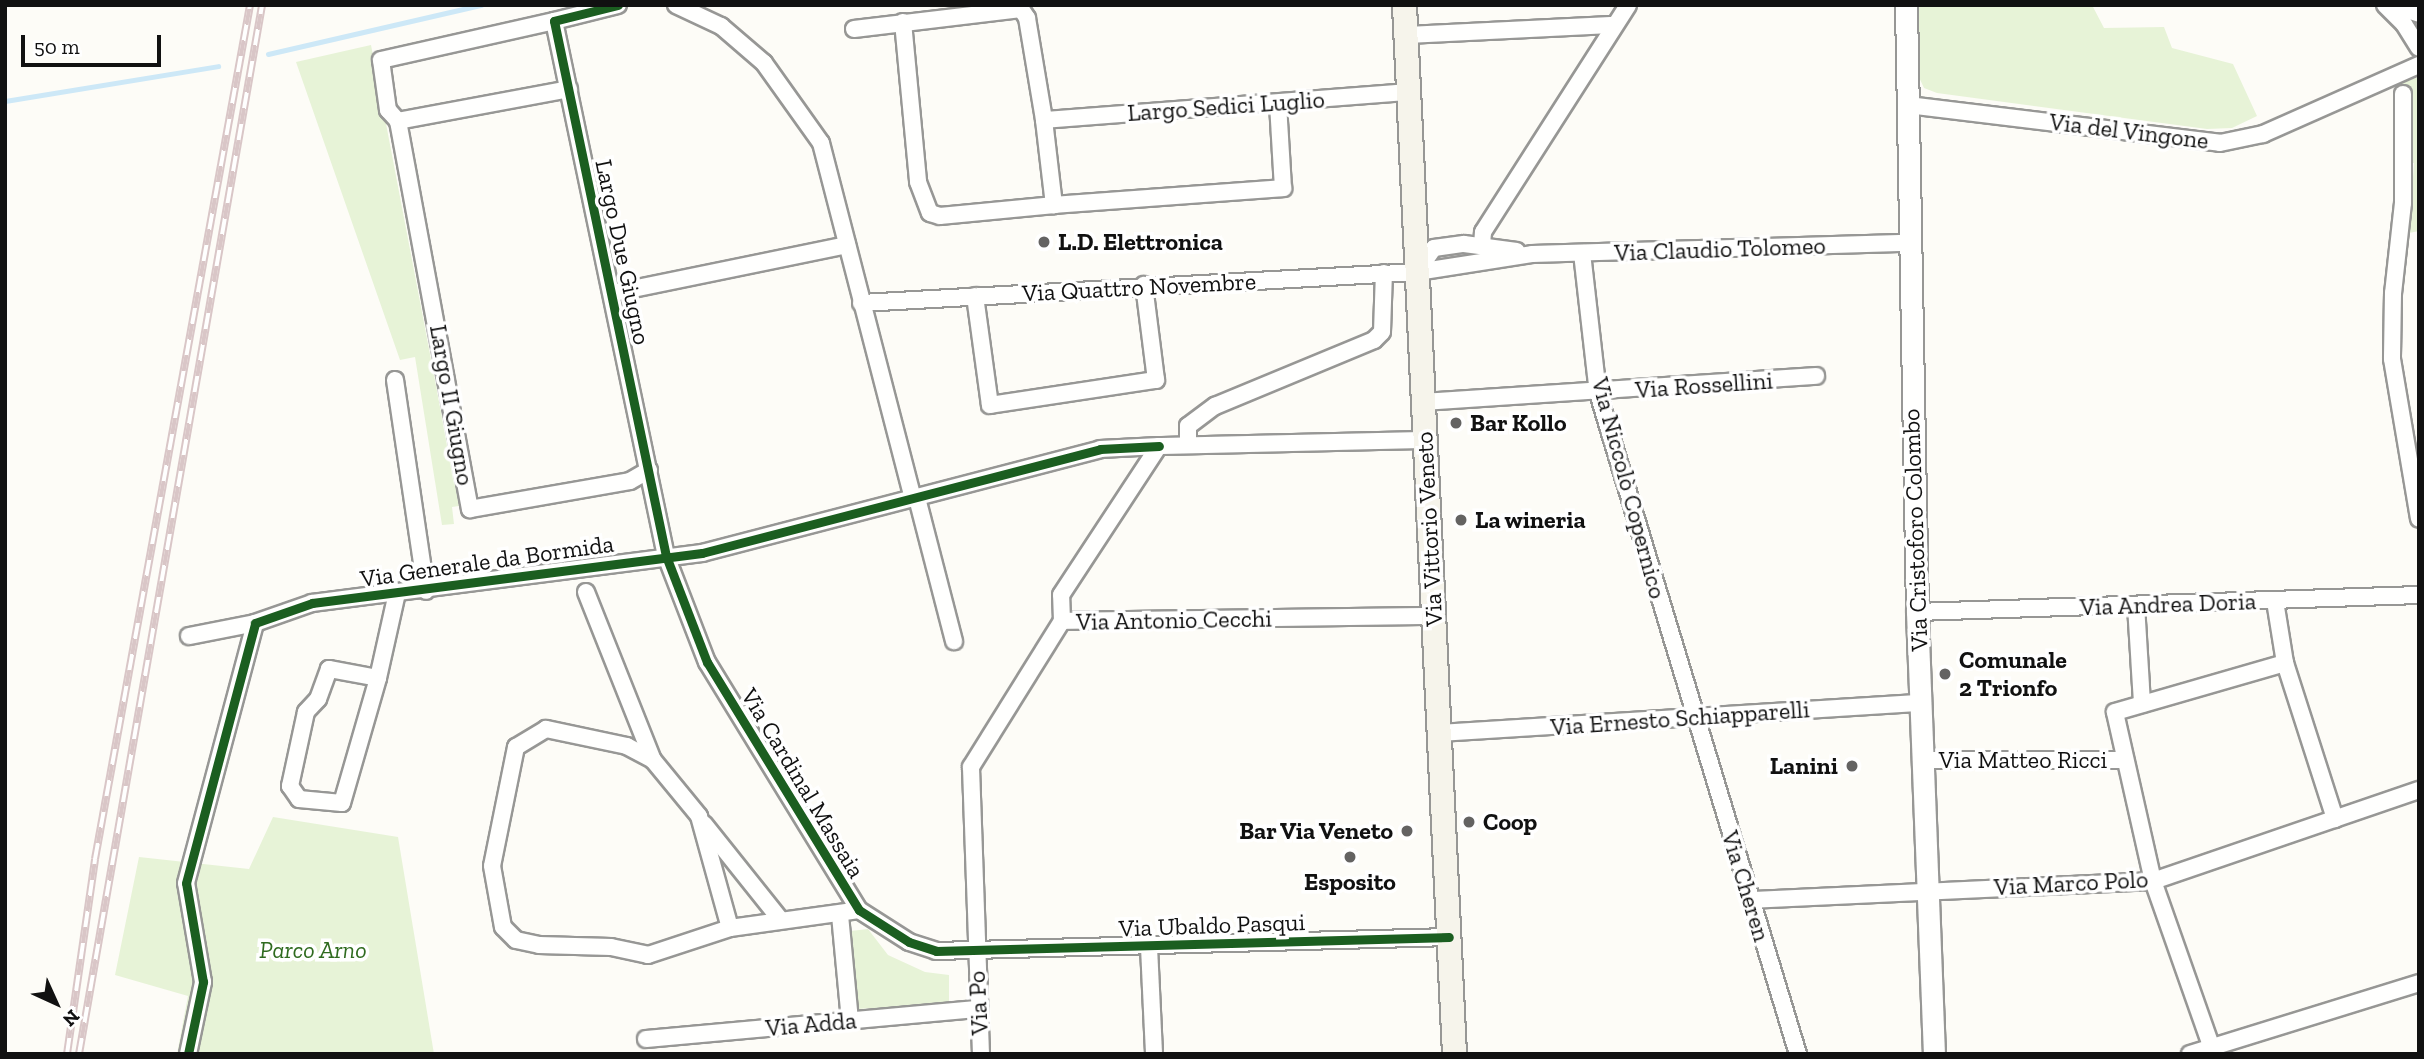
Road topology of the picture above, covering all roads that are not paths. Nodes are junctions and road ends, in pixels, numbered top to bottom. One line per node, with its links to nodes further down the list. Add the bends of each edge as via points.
1 (618, 5): 9 (street)
2 (676, 5): 25 (street, via 720,26 764,63 798,106 821,143)
3 (1404, 5): 13 (main road, Via Vittorio Veneto)
4 (1628, 5): 11 (street)
5 (1906, 5): 20 (street, Via Cristoforo Colombo)
6 (2385, 5): 14 (street)
7 (2392, 5): 8 (street)
8 (2419, 15)
9 (555, 21): 16 (street, Largo Due Giugno); 22 (street, Largo II Giugno, via 380,60 388,110)
10 (903, 22): 12 (street); 21 (street, via 1021,9 1027,18); 23 (street, via 918,182 930,213 940,216)
11 (1613, 25): 13 (street); 26 (street, via 1483,232)
12 (854, 29)
13 (1405, 35): 17 (main road, Via Vittorio Veneto)
14 (2419, 48)
15 (2419, 65): 20 (street, Via del Vingone, via 2263,134 2220,143)
16 (569, 89): 22 (street); 32 (street, Largo Due Giugno)
17 (1408, 92): 19 (street, Largo Sedici Luglio); 29 (main road, Via Vittorio Veneto)
18 (2403, 94): 44 (street, via 2403,203 2393,293 2392,359)
19 (1278, 103): 21 (street, Largo Sedici Luglio); 23 (street, via 1283,188)
20 (1908, 106): 24 (street, Via Cristoforo Colombo)
21 (1044, 120): 23 (street)
22 (398, 121): 42 (street, Largo II Giugno, via 470,509 630,481)
23 (1054, 205)
24 (1908, 243): 27 (street, Via Claudio Tolomeo); 52 (street, Via Cristoforo Colombo)
25 (847, 244): 32 (street); 34 (street)
26 (1482, 246): 28 (street, Via Claudio Tolomeo); 29 (street, Via Claudio Tolomeo, via 1434,248)
27 (1583, 253): 28 (street, Via Claudio Tolomeo); 37 (street, Via Niccolò Copernico)
28 (1532, 254): 29 (street, Via Claudio Tolomeo)
29 (1417, 272): 30 (street, Via Quattro Novembre); 38 (main road, Via Vittorio Veneto)
30 (1384, 273): 31 (street, Via Quattro Novembre); 40 (street, via 1382,332 1374,340 1215,406 1188,426)
31 (1144, 285): 33 (street, Via Quattro Novembre); 33 (street, via 1156,380 990,405)
32 (613, 293): 42 (street, Largo Due Giugno)
33 (975, 296): 34 (street, Via Quattro Novembre)
34 (861, 303): 43 (street)
35 (1816, 376): 37 (street, Via Rossellini)
36 (395, 380): 46 (street)
37 (1598, 393): 38 (street, Via Rossellini); 62 (street, Via Niccolò Copernico)
38 (1423, 402): 39 (main road, Via Vittorio Veneto)
39 (1425, 440): 40 (street, Via Generale da Bormida); 53 (main road, Via Vittorio Veneto)
40 (1188, 444): 41 (street, Via Generale da Bormida)
41 (1159, 446): 43 (street, Via Generale da Bormida, via 1100,449); 54 (street, via 1061,595)
42 (649, 470): 45 (street, Largo Due Giugno)
43 (915, 498): 45 (street, Via Generale da Bormida, via 702,553); 57 (street)
44 (2419, 519)
45 (666, 556): 46 (street, Via Generale da Bormida); 73 (street, Via Cardinal Massaia, via 707,662)
46 (426, 591): 48 (street, Via Generale da Bormida)
47 (586, 592): 64 (street)
48 (397, 593): 55 (street, Via Generale da Bormida, via 312,603); 59 (street, Via Generale da Bormida)
49 (2419, 595): 50 (street, Via Andrea Doria)
50 (2275, 601): 51 (street, Via Andrea Doria); 58 (street)
51 (2136, 605): 52 (street, Via Andrea Doria); 61 (street)
52 (1917, 612): 60 (street, Via Cristoforo Colombo)
53 (1433, 616): 54 (street, Via Antonio Cecchi); 63 (main road, Via Vittorio Veneto)
54 (1062, 621): 79 (street, Via Antonio Cecchi, via 971,766)
55 (255, 622): 56 (street, Via Generale da Bormida); 85 (street, via 186,883 204,982)
56 (188, 636)
57 (954, 641)
58 (2285, 663): 61 (street); 69 (street)
59 (378, 678): 59 (street, Via Generale da Bormida, via 342,803 299,799 290,786 306,712 318,699 329,669)
60 (1921, 703): 62 (street, Via Ernesto Schiapparelli); 66 (street, Via Cristoforo Colombo)
61 (2142, 704): 65 (street, via 2115,712)
62 (1694, 718): 63 (street, Via Ernesto Schiapparelli); 72 (street, Via Cheren)
63 (1439, 733): 77 (main road, Via Vittorio Veneto)
64 (653, 760): 68 (street); 76 (street, via 627,746 546,729 516,747 492,866 503,927 516,940 539,945 611,947 648,955)
65 (2123, 760): 66 (street, Via Matteo Ricci); 70 (street)
66 (1923, 761): 71 (street, Via Cristoforo Colombo)
67 (2419, 790): 69 (street, Via Marco Polo)
68 (699, 816): 75 (street); 76 (street)
69 (2334, 820): 70 (street, Via Marco Polo)
70 (2153, 881): 71 (street, Via Marco Polo); 84 (street)
71 (1928, 891): 72 (street, Via Marco Polo); 90 (street, Via Cristoforo Colombo)
72 (1751, 900): 89 (street, Via Cheren)
73 (859, 910): 74 (street); 79 (street, Via Cardinal Massaia, via 909,942 936,951)
74 (840, 915): 75 (street); 82 (street)
75 (779, 918): 76 (street)
76 (730, 928)
77 (1449, 937): 78 (street, Via Ubaldo Pasqui); 88 (main road, Via Vittorio Veneto)
78 (1149, 947): 79 (street, Via Ubaldo Pasqui); 87 (street)
79 (976, 952): 81 (street, Via Po)
80 (2419, 983): 84 (street)
81 (977, 1009): 82 (street, Via Adda); 86 (street, Via Po)
82 (850, 1021): 83 (street, Via Adda)
83 (646, 1039)
84 (2213, 1050): 91 (street)
85 (188, 1054)
86 (981, 1054)
87 (1154, 1054)
88 (1454, 1054)
89 (1798, 1054)
90 (1934, 1054)
91 (2190, 1054)

